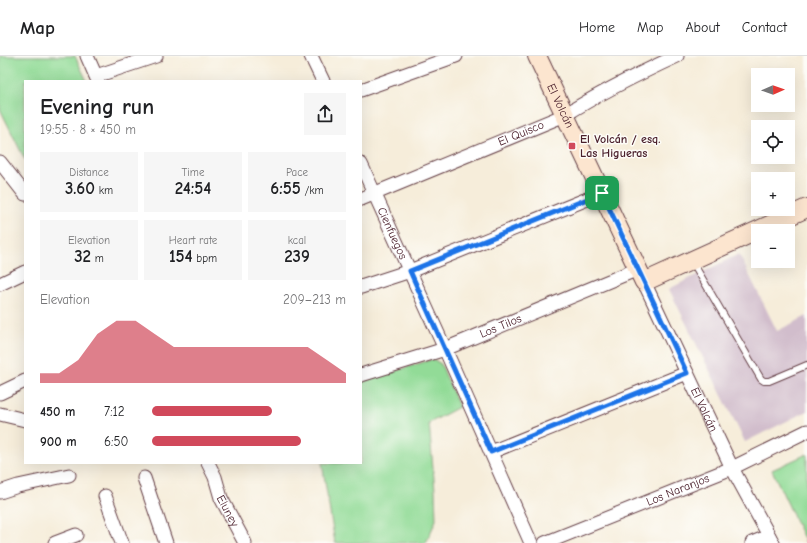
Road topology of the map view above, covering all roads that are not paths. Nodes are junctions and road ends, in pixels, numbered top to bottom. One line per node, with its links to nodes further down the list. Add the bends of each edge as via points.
1 (87, 56): 7 (street)
2 (156, 56): 7 (street)
3 (312, 56): 8 (street)
4 (456, 56): 9 (street)
5 (537, 56): 10 (street, El Volcán)
6 (677, 56): 10 (street, El Quisco, via 621,82)
7 (97, 79)
8 (323, 80)
9 (362, 90)
10 (565, 115): 14 (street, El Volcán); 15 (street, El Quisco)
11 (362, 166): 15 (street, Cienfuegos)
12 (3, 169): 13 (street)
13 (24, 193)
14 (602, 193): 19 (street); 21 (street, El Volcán)
15 (375, 194): 16 (street, El Quisco); 19 (street, Cienfuegos)
16 (362, 199)
17 (807, 208): 18 (street, Los Tilos)
18 (692, 261): 21 (street, Los Tilos); 25 (lane, via 761,379 769,381)
19 (410, 271): 23 (street); 24 (street, Cienfuegos)
20 (24, 272): 22 (street)
21 (641, 276): 24 (street, Los Tilos); 26 (street, El Volcán)
22 (0, 284)
23 (362, 287)
24 (445, 349): 27 (street, Los Tilos); 33 (street, Cienfuegos)
25 (807, 365)
26 (687, 373): 33 (street); 35 (street, El Volcán)
27 (362, 375)
28 (24, 381): 29 (street)
29 (0, 393)
30 (0, 414): 31 (street)
31 (24, 420)
32 (807, 431): 35 (street, Los Naranjos)
33 (491, 452): 46 (street, Cienfuegos)
34 (208, 464): 45 (street, Eluney, via 221,498)
35 (732, 468): 41 (street, El Volcán); 47 (street, Los Naranjos)
36 (69, 475): 38 (street)
37 (144, 478): 44 (street)
38 (0, 492)
39 (105, 496): 43 (street)
40 (76, 536): 42 (street)
41 (771, 540): 48 (street)
42 (55, 543)
43 (122, 543)
44 (166, 543)
45 (245, 543)
46 (531, 543)
47 (546, 543)
48 (752, 543)

